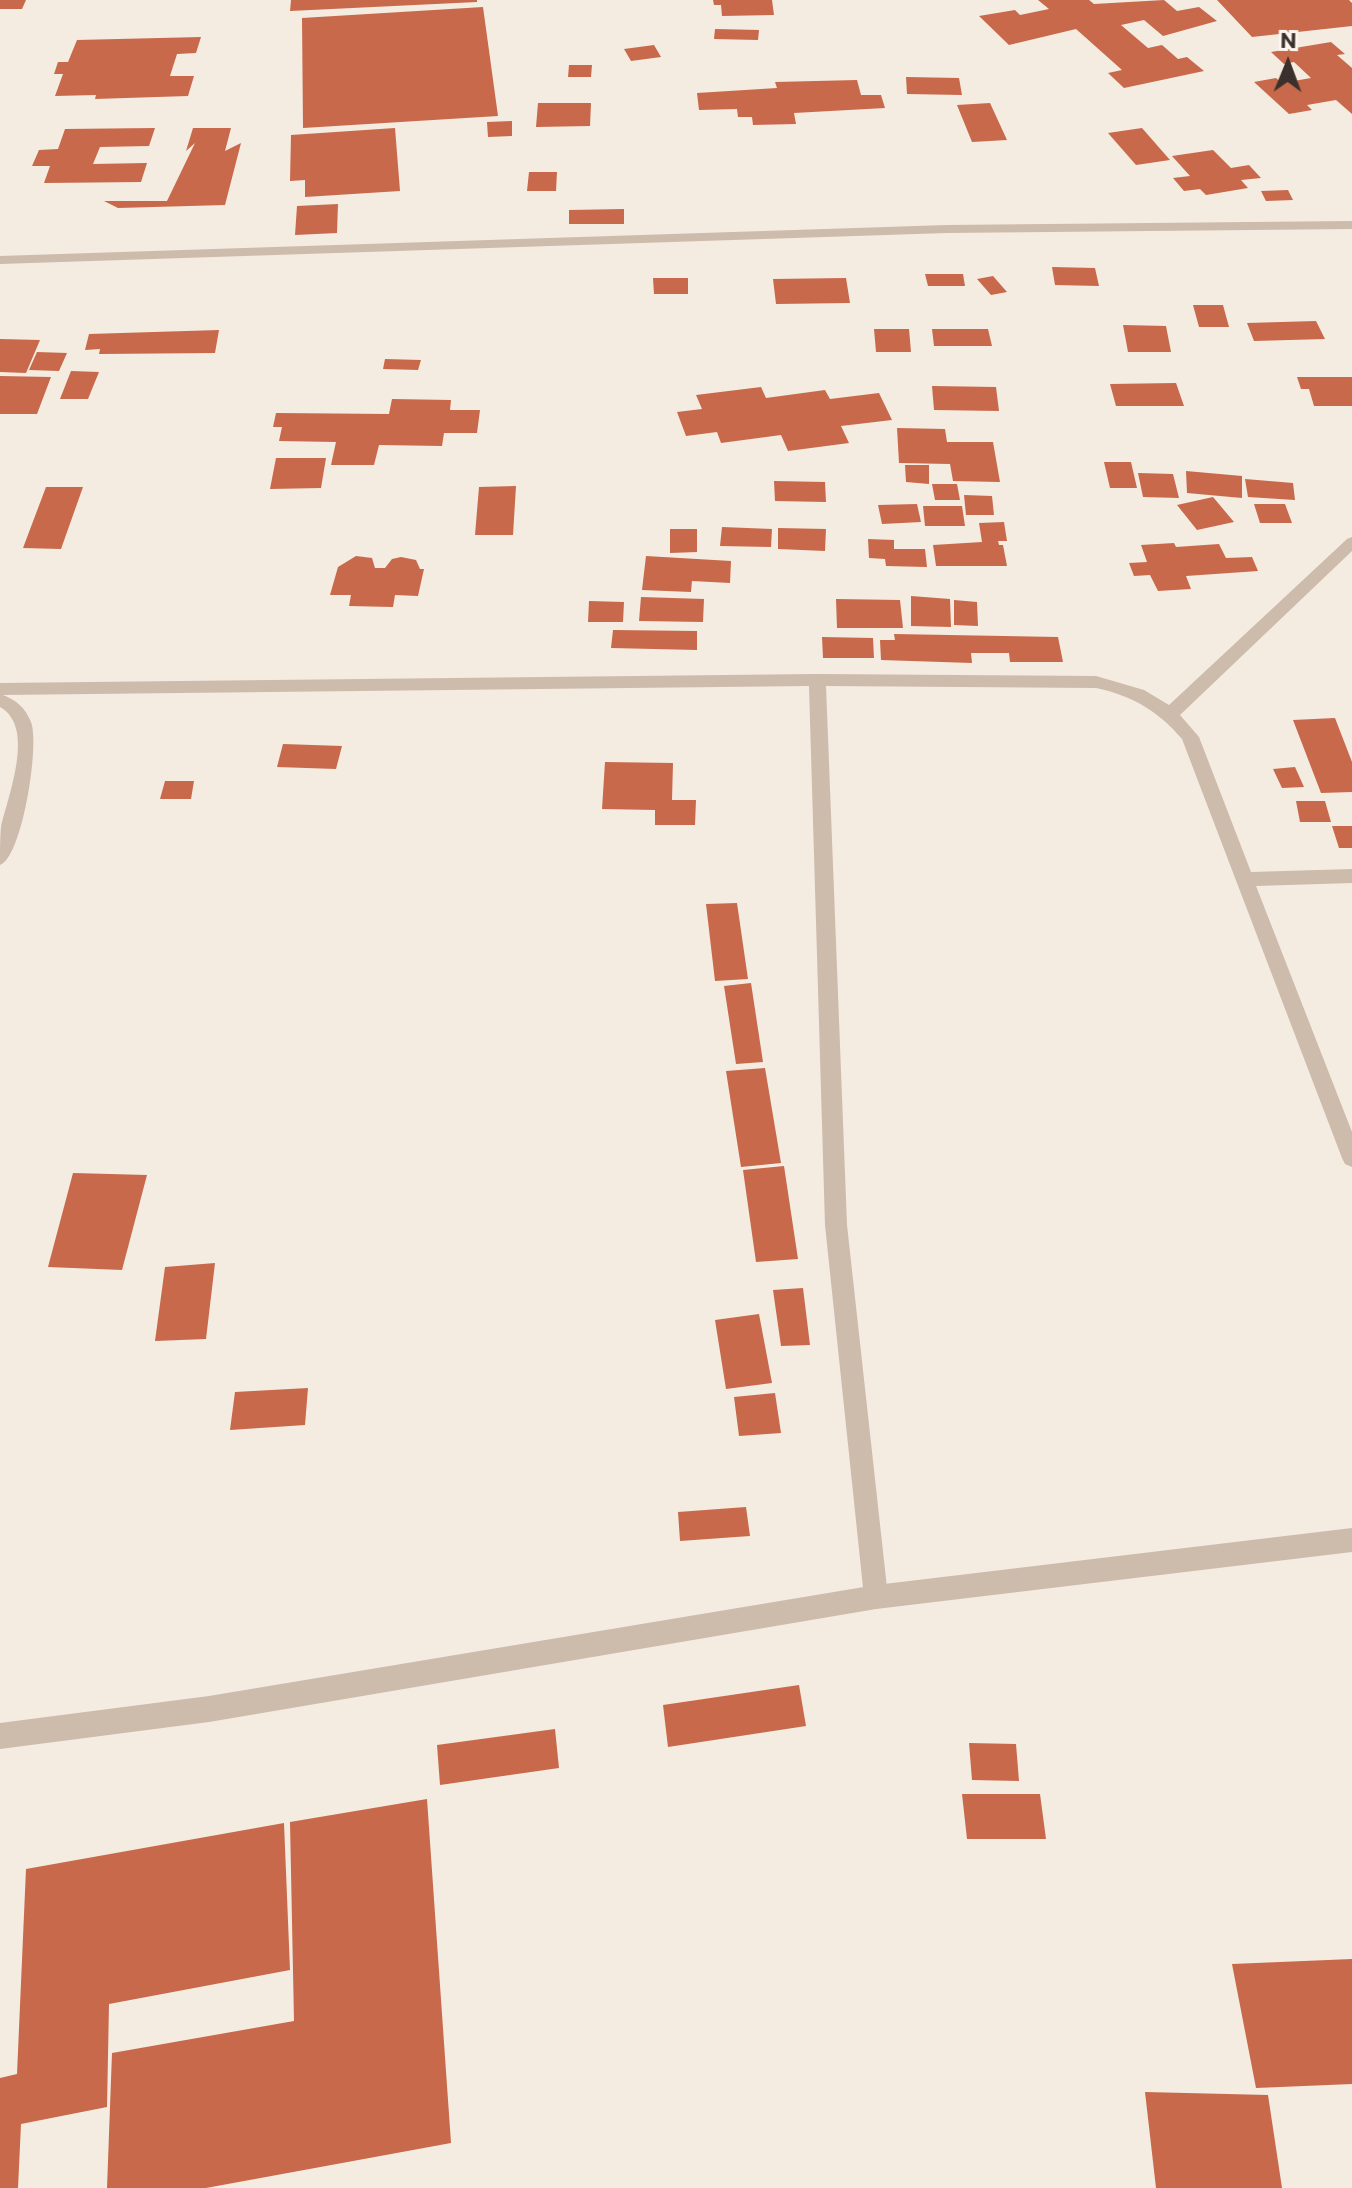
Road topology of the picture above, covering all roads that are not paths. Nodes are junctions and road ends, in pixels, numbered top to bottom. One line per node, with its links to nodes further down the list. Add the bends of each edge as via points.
1 (1352, 225): 2 (street, via 947,229)
2 (0, 260)
3 (1352, 542): 7 (street)
4 (817, 680): 5 (street); 7 (street, via 1096,682 1137,691); 13 (street, via 836,1225)
5 (0, 689)
6 (0, 700): 8 (street, via 17,711 27,762)
7 (1171, 713): 10 (street, via 1190,737)
8 (0, 858)
9 (1352, 876): 10 (street)
10 (1243, 879): 11 (street)
11 (1352, 1158)
12 (1352, 1540): 13 (street)
13 (876, 1597): 14 (street, via 209,1709)
14 (0, 1736)

